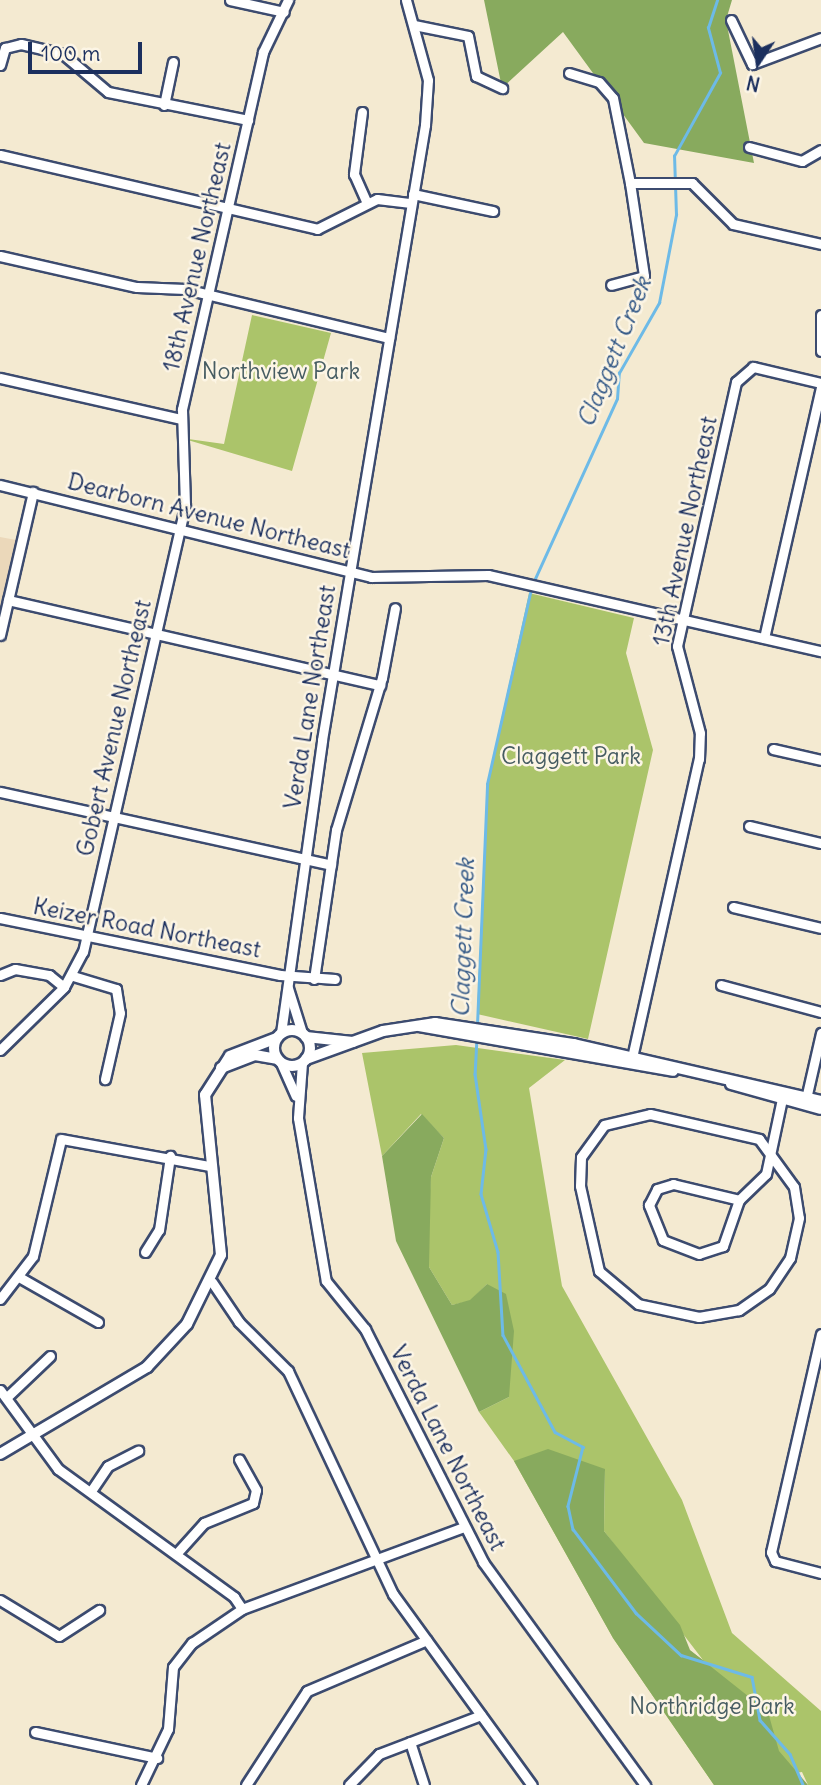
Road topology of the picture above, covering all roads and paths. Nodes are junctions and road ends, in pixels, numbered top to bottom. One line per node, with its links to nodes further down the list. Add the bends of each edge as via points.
1 (230, 0): 4 (street)
2 (288, 0): 4 (street, 18th Avenue Northeast)
3 (406, 0): 6 (street, Verda Lane Northeast)
4 (284, 12): 14 (street, 18th Avenue Northeast, via 263,52)
5 (731, 19): 7 (street, via 752,65)
6 (414, 25): 11 (street, via 468,36 476,76); 19 (street, Verda Lane Northeast, via 428,89)
7 (821, 38)
8 (173, 62): 12 (street)
9 (0, 65): 12 (street, via 8,46 63,54 99,87)
10 (569, 73): 18 (street, via 599,82 613,98)
11 (502, 88)
12 (164, 105): 14 (street)
13 (362, 111): 20 (street, via 354,174)
14 (248, 120): 21 (street, 18th Avenue Northeast)
15 (749, 147): 16 (street, via 802,161)
16 (821, 150)
17 (0, 155): 21 (street)
18 (631, 183): 23 (street, via 687,182 701,187 733,224); 25 (street, via 645,274)
19 (412, 198): 20 (street); 22 (street); 28 (street, Verda Lane Northeast)
20 (367, 203): 21 (street, via 317,229)
21 (227, 210): 26 (street, 18th Avenue Northeast)
22 (493, 211)
23 (821, 244)
24 (0, 256): 26 (street, via 137,286)
25 (611, 285)
26 (208, 295): 28 (street); 32 (street, 18th Avenue Northeast)
27 (821, 315): 29 (street)
28 (389, 338): 38 (street, Verda Lane Northeast)
29 (821, 351)
30 (0, 378): 32 (street)
31 (821, 385): 33 (street); 41 (street, 13th Avenue Northeast, via 753,367 738,376)
32 (180, 419): 37 (street, 18th Avenue Northeast, via 186,494)
33 (810, 434): 34 (street); 44 (street)
34 (821, 436)
35 (0, 485): 36 (street, Dearborn Avenue Northeast)
36 (33, 492): 37 (street, Dearborn Avenue Northeast); 39 (street)
37 (179, 530): 38 (street, Dearborn Avenue Northeast); 42 (street, Gobert Avenue Northeast)
38 (349, 572): 41 (street, Dearborn Avenue Northeast, via 382,578 470,573); 46 (street, Verda Lane Northeast)
39 (8, 600): 42 (street); 43 (street)
40 (395, 608): 47 (street)
41 (682, 618): 44 (street, Dearborn Avenue Northeast); 76 (street, 13th Avenue Northeast, via 677,659 701,744)
42 (155, 632): 46 (street); 51 (street, Gobert Avenue Northeast)
43 (0, 635)
44 (764, 638): 45 (street, Dearborn Avenue Northeast)
45 (821, 651)
46 (333, 672): 47 (street); 54 (street, Verda Lane Northeast)
47 (380, 685): 55 (street)
48 (773, 749): 49 (street)
49 (821, 760)
50 (0, 792): 51 (street)
51 (113, 818): 54 (street); 59 (street, Gobert Avenue Northeast)
52 (749, 826): 53 (street)
53 (821, 843)
54 (304, 861): 55 (street); 62 (street, Verda Lane Northeast)
55 (331, 865): 63 (street)
56 (733, 907): 58 (street)
57 (0, 918): 59 (street, Keizer Road Northeast)
58 (821, 928)
59 (87, 936): 61 (street, Gobert Avenue Northeast); 62 (street, Keizer Road Northeast)
60 (0, 975): 66 (street, via 15,969 49,975)
61 (73, 975): 66 (street, Gobert Avenue Northeast); 78 (street, via 116,989 120,1013)
62 (287, 976): 63 (street, Keizer Road Northeast); 67 (street, Verda Lane Northeast)
63 (314, 979): 64 (street, Keizer Road Northeast)
64 (335, 979)
65 (721, 985): 68 (street)
66 (64, 986): 73 (street, Gobert Avenue Northeast)
67 (288, 988): 70 (street, Verda Lane Northeast); 71 (street, Verda Lane Northeast)
68 (821, 1012)
69 (821, 1033): 81 (street)
70 (304, 1035): 71 (main road); 72 (main road); 75 (main road)
71 (279, 1036): 74 (main road); 77 (main road, via 238,1051)
72 (353, 1042): 75 (main road); 76 (main road, via 419,1026)
73 (0, 1050)
74 (279, 1061): 75 (main road); 77 (main road, via 255,1055); 79 (street, Verda Lane Northeast)
75 (304, 1061): 79 (street, Verda Lane Northeast)
76 (631, 1061): 80 (main road)
77 (221, 1068): 86 (main road, via 204,1100)
78 (105, 1079)
79 (296, 1096): 101 (street, Verda Lane Northeast, via 326,1282 365,1329)
80 (783, 1096): 81 (main road); 84 (street)
81 (805, 1101): 82 (main road); 83 (main road)
82 (821, 1101)
83 (821, 1109)
84 (771, 1150): 84 (street, via 759,1139 650,1114 604,1125 588,1142 578,1172 604,1279 633,1302 699,1317 731,1313 762,1295 790,1258 799,1218 794,1187); 87 (street, via 763,1178)
85 (170, 1156): 86 (street, via 189,1166); 88 (street, via 159,1230); 89 (street, via 61,1139 36,1247)
86 (209, 1166): 90 (main road, via 221,1245)
87 (739, 1200): 87 (street, via 667,1184 653,1193 649,1214 668,1244 707,1254 730,1236)
88 (145, 1252)
89 (19, 1277): 91 (street); 92 (street)
90 (212, 1282): 96 (main road, via 162,1356); 103 (street, via 239,1322 288,1371)
91 (0, 1299)
92 (98, 1322)
93 (821, 1334): 104 (street, via 771,1557)
94 (50, 1356): 95 (street)
95 (4, 1393): 96 (street)
96 (34, 1434): 98 (main road); 100 (street, via 58,1469)
97 (138, 1451): 100 (street, via 108,1466)
98 (0, 1454)
99 (239, 1459): 102 (street, via 256,1490 253,1503 204,1523)
100 (91, 1490): 102 (street)
101 (464, 1527): 103 (street); 118 (street, Verda Lane Northeast)
102 (176, 1554): 106 (street)
103 (381, 1562): 106 (street); 108 (street, via 393,1594)
104 (821, 1573)
105 (0, 1600): 107 (street, via 59,1636)
106 (242, 1609): 112 (street, via 192,1643 173,1667 168,1729)
107 (99, 1610)
108 (427, 1640): 109 (street); 114 (street, via 307,1691)
109 (481, 1715): 111 (street); 117 (street)
110 (35, 1732): 112 (street)
111 (410, 1742): 115 (street, via 372,1759); 116 (street)
112 (157, 1758): 113 (street)
113 (141, 1785)
114 (246, 1785)
115 (349, 1785)
116 (424, 1785)
117 (532, 1785)
118 (645, 1785)

